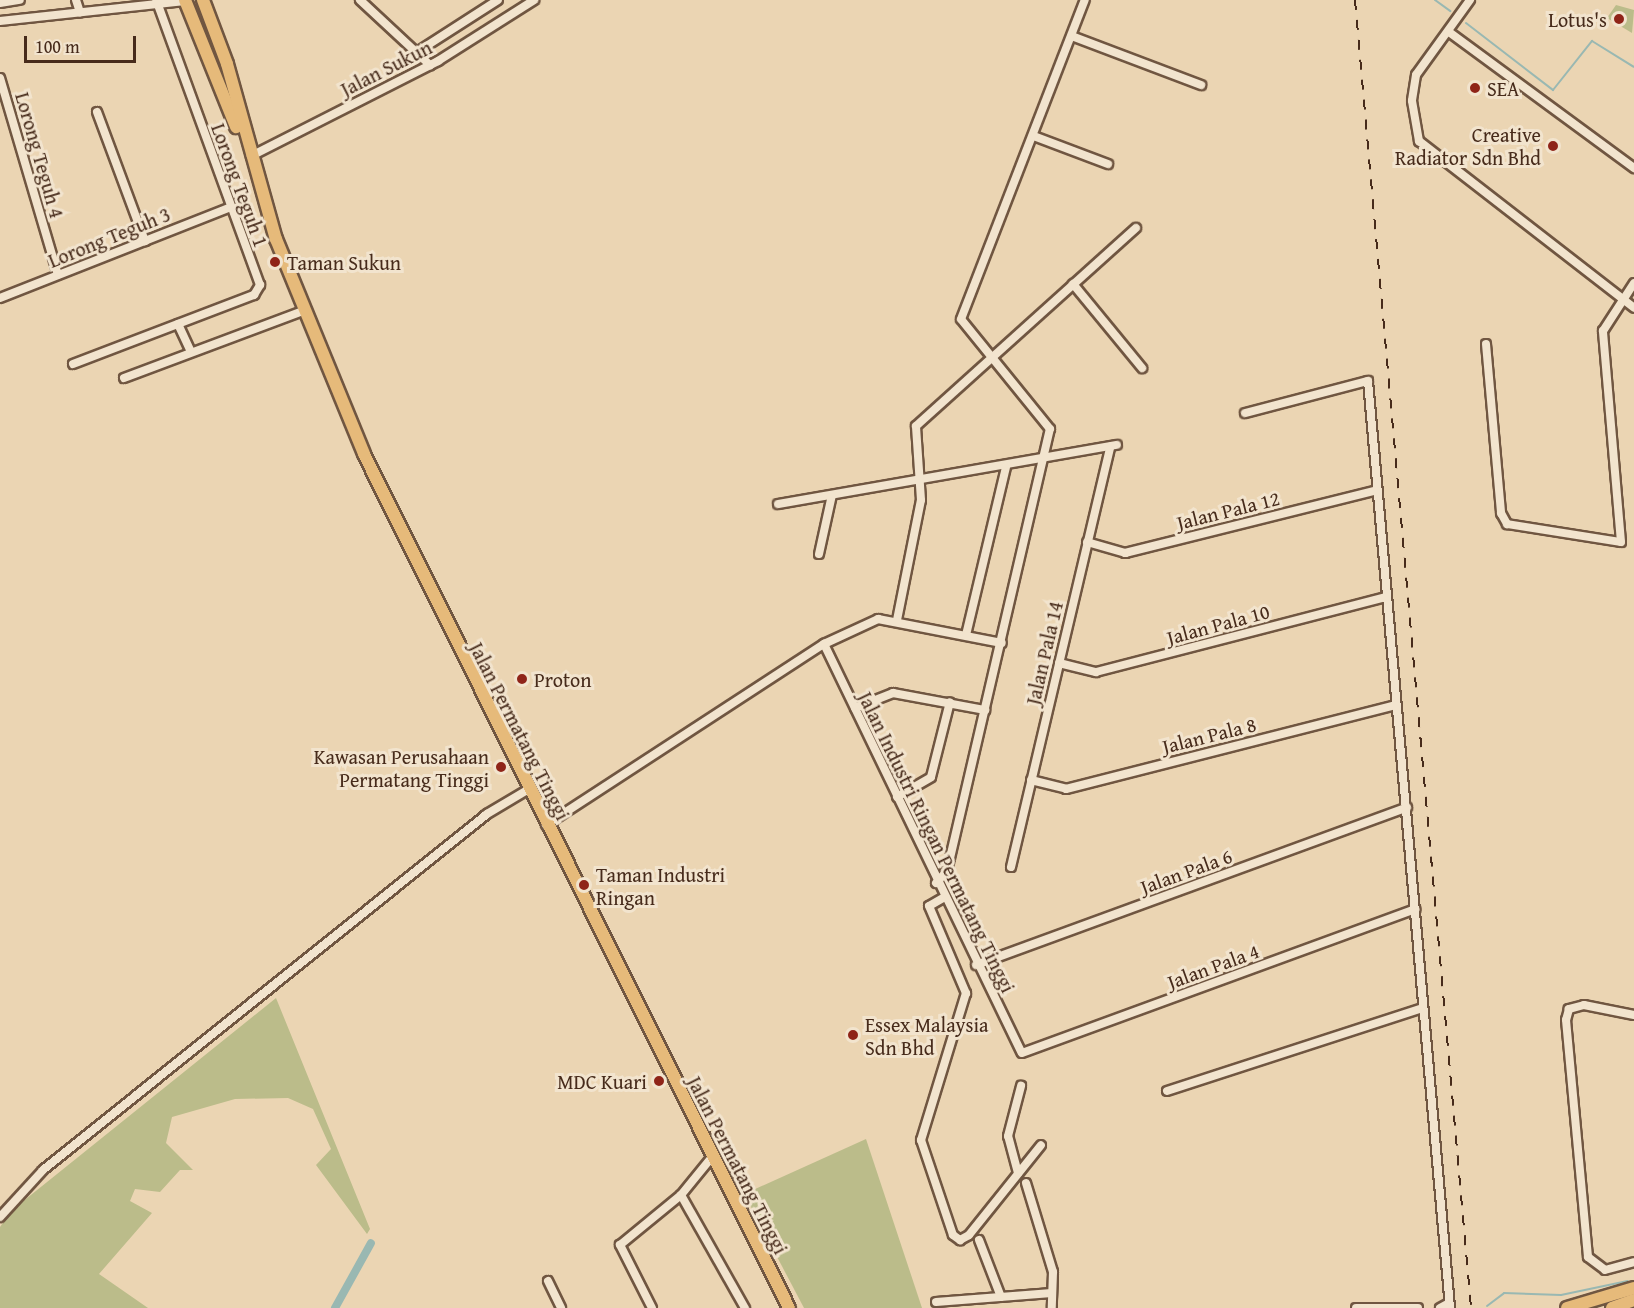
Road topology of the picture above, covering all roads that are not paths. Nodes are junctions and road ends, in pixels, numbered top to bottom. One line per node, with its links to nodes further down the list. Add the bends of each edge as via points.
1 (20, 0): 11 (street)
2 (76, 0): 12 (street)
3 (187, 0): 10 (street); 13 (main road); 24 (main road, Jalan Permatang Tinggi)
4 (203, 0): 13 (main road, Jalan Permatang Tinggi)
5 (360, 0): 17 (street)
6 (498, 0): 17 (street)
7 (534, 0): 18 (street, Jalan Sukun)
8 (1085, 0): 16 (street)
9 (1470, 0): 15 (street)
10 (157, 2): 12 (street); 27 (street, Lorong Teguh 1)
11 (0, 3)
12 (80, 12): 14 (street)
13 (211, 20): 24 (main road, Jalan Permatang Tinggi)
14 (0, 21)
15 (1449, 32): 26 (street); 33 (street, via 1422,64 1412,88 1419,141)
16 (1074, 37): 20 (street); 23 (street)
17 (417, 52): 18 (street)
18 (430, 64): 24 (street, Jalan Sukun)
19 (0, 78): 21 (street, Lorong Teguh 4)
20 (1202, 85)
21 (2, 89): 30 (street, Lorong Teguh 4)
22 (97, 112): 29 (street)
23 (1036, 136): 25 (street); 40 (street, via 961,319)
24 (250, 157): 36 (main road, Jalan Permatang Tinggi)
25 (1108, 164)
26 (1634, 168)
27 (231, 207): 29 (street, Lorong Teguh 3); 37 (street, Lorong Teguh 1, via 258,291)
28 (1136, 228): 32 (street)
29 (145, 241): 30 (street, Lorong Teguh 3)
30 (58, 275): 34 (street, Lorong Teguh 3)
31 (1634, 283): 33 (street)
32 (1073, 284): 40 (street); 42 (street)
33 (1623, 297): 35 (street); 38 (street, via 1603,331 1621,542 1507,524 1501,513)
34 (0, 298)
35 (1634, 308)
36 (303, 311): 39 (street); 64 (main road, Jalan Permatang Tinggi, via 416,565)
37 (178, 324): 39 (street); 41 (street, Lorong Teguh 1)
38 (1486, 344)
39 (190, 352): 43 (street)
40 (992, 356): 45 (street, via 1050,429); 47 (street, via 916,426)
41 (73, 364)
42 (1142, 368)
43 (124, 378)
44 (1245, 413): 48 (street, via 1368,381)
45 (1044, 459): 46 (street); 51 (street, Jalan Pala 14, via 1114,446); 56 (street)
46 (1006, 467): 47 (street); 55 (street)
47 (920, 482): 49 (street); 54 (street, via 921,500)
48 (1377, 490): 51 (street, Jalan Pala 12, via 1125,553); 53 (street)
49 (832, 495): 50 (street); 52 (street)
50 (778, 504)
51 (1088, 542): 58 (street, Jalan Pala 14)
52 (819, 554)
53 (1385, 597): 58 (street, Jalan Pala 10, via 1096,672); 60 (street)
54 (897, 620): 55 (street); 57 (street, via 882,617)
55 (966, 635): 56 (street)
56 (1002, 643): 62 (street)
57 (824, 644): 61 (street, Jalan Industri Ringan Permatang Tinggi); 67 (street)
58 (1059, 663): 63 (street, Jalan Pala 14)
59 (950, 702): 61 (street, via 893,693); 62 (street); 65 (street, via 931,777)
60 (1395, 705): 63 (street, Jalan Pala 8, via 1066,789); 66 (street)
61 (855, 708): 65 (street, Jalan Industri Ringan Permatang Tinggi)
62 (986, 710): 69 (street, via 947,871)
63 (1031, 780): 68 (street, Jalan Pala 14)
64 (529, 789): 67 (main road, Jalan Permatang Tinggi); 83 (street, via 487,814 43,1170)
65 (897, 797): 69 (street, Jalan Industri Ringan Permatang Tinggi)
66 (1407, 807): 71 (street); 72 (street, Jalan Pala 6)
67 (546, 825): 79 (main road, Jalan Permatang Tinggi)
68 (1011, 867)
69 (936, 883): 70 (street, Jalan Industri Ringan Permatang Tinggi)
70 (943, 898): 72 (street, Jalan Industri Ringan Permatang Tinggi); 80 (street, via 929,906 966,993 921,1140 953,1235 960,1240 969,1234)
71 (1415, 909): 73 (street); 75 (street, Jalan Pala 4)
72 (976, 965): 75 (street, Jalan Industri Ringan Permatang Tinggi)
73 (1422, 1008): 77 (street); 92 (street)
74 (1634, 1016): 85 (street, via 1584,1005 1569,1009 1566,1020 1588,1257 1605,1270)
75 (1022, 1053)
76 (1021, 1086): 80 (street, via 1008,1137)
77 (1167, 1091)
78 (1041, 1145): 80 (street)
79 (712, 1157): 82 (street); 96 (main road, Jalan Permatang Tinggi)
80 (1018, 1173)
81 (1026, 1183): 88 (street, via 1053,1272)
82 (681, 1195): 94 (street, via 620,1245); 95 (street)
83 (0, 1217)
84 (980, 1240): 89 (street)
85 (1634, 1262)
86 (548, 1281): 93 (street)
87 (1634, 1288): 101 (main road)
88 (1052, 1293): 89 (street); 97 (street)
89 (1001, 1297): 91 (street)
90 (1634, 1300): 102 (main road)
91 (936, 1302)
92 (1448, 1306): 100 (street)
93 (561, 1308)
94 (652, 1308)
95 (745, 1308)
96 (789, 1308)
97 (1052, 1308)
98 (1356, 1308): 99 (street)
99 (1418, 1308)
100 (1440, 1308)
101 (1567, 1308)
102 (1612, 1308)

